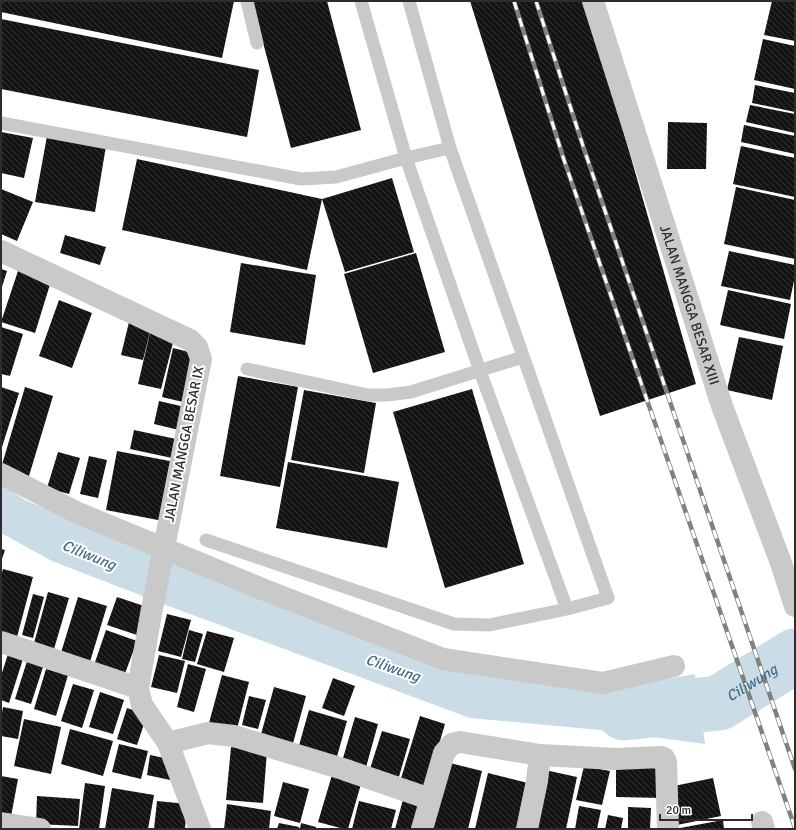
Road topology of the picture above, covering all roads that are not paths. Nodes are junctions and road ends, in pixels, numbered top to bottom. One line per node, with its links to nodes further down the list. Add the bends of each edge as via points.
1 (247, 1): 5 (lane)
2 (361, 1): 8 (lane)
3 (409, 1): 7 (lane)
4 (593, 1): 16 (street, JALAN MANGGA BESAR XIII, via 722,406)
5 (257, 42)
6 (1, 123): 8 (lane, via 301,179 336,177)
7 (450, 148): 8 (lane); 10 (lane)
8 (406, 158): 12 (lane)
9 (1, 251): 15 (street, JALAN MANGGA BESAR IX, via 190,340 197,347 201,358)
10 (523, 357): 12 (lane); 17 (lane, via 608,598)
11 (248, 369): 12 (lane, via 368,395 411,392)
12 (480, 371): 17 (lane)
13 (1, 474): 15 (street)
14 (206, 540): 17 (lane, via 454,624 489,625)
15 (163, 552): 19 (street, via 443,659 603,683); 20 (street, JALAN MANGGA BESAR IX)
16 (795, 606)
17 (567, 609)
18 (1, 642): 20 (street)
19 (674, 666)
20 (138, 688): 21 (street, via 142,705)
21 (168, 743): 23 (street, via 208,733 234,736); 26 (street)
22 (540, 755): 23 (street, via 460,742 452,744 444,753); 28 (street); 29 (street, via 616,759 664,758)
23 (430, 799): 27 (street)
24 (6, 826): 25 (street)
25 (40, 829)
26 (200, 829)
27 (422, 829)
28 (527, 829)
29 (668, 829)

